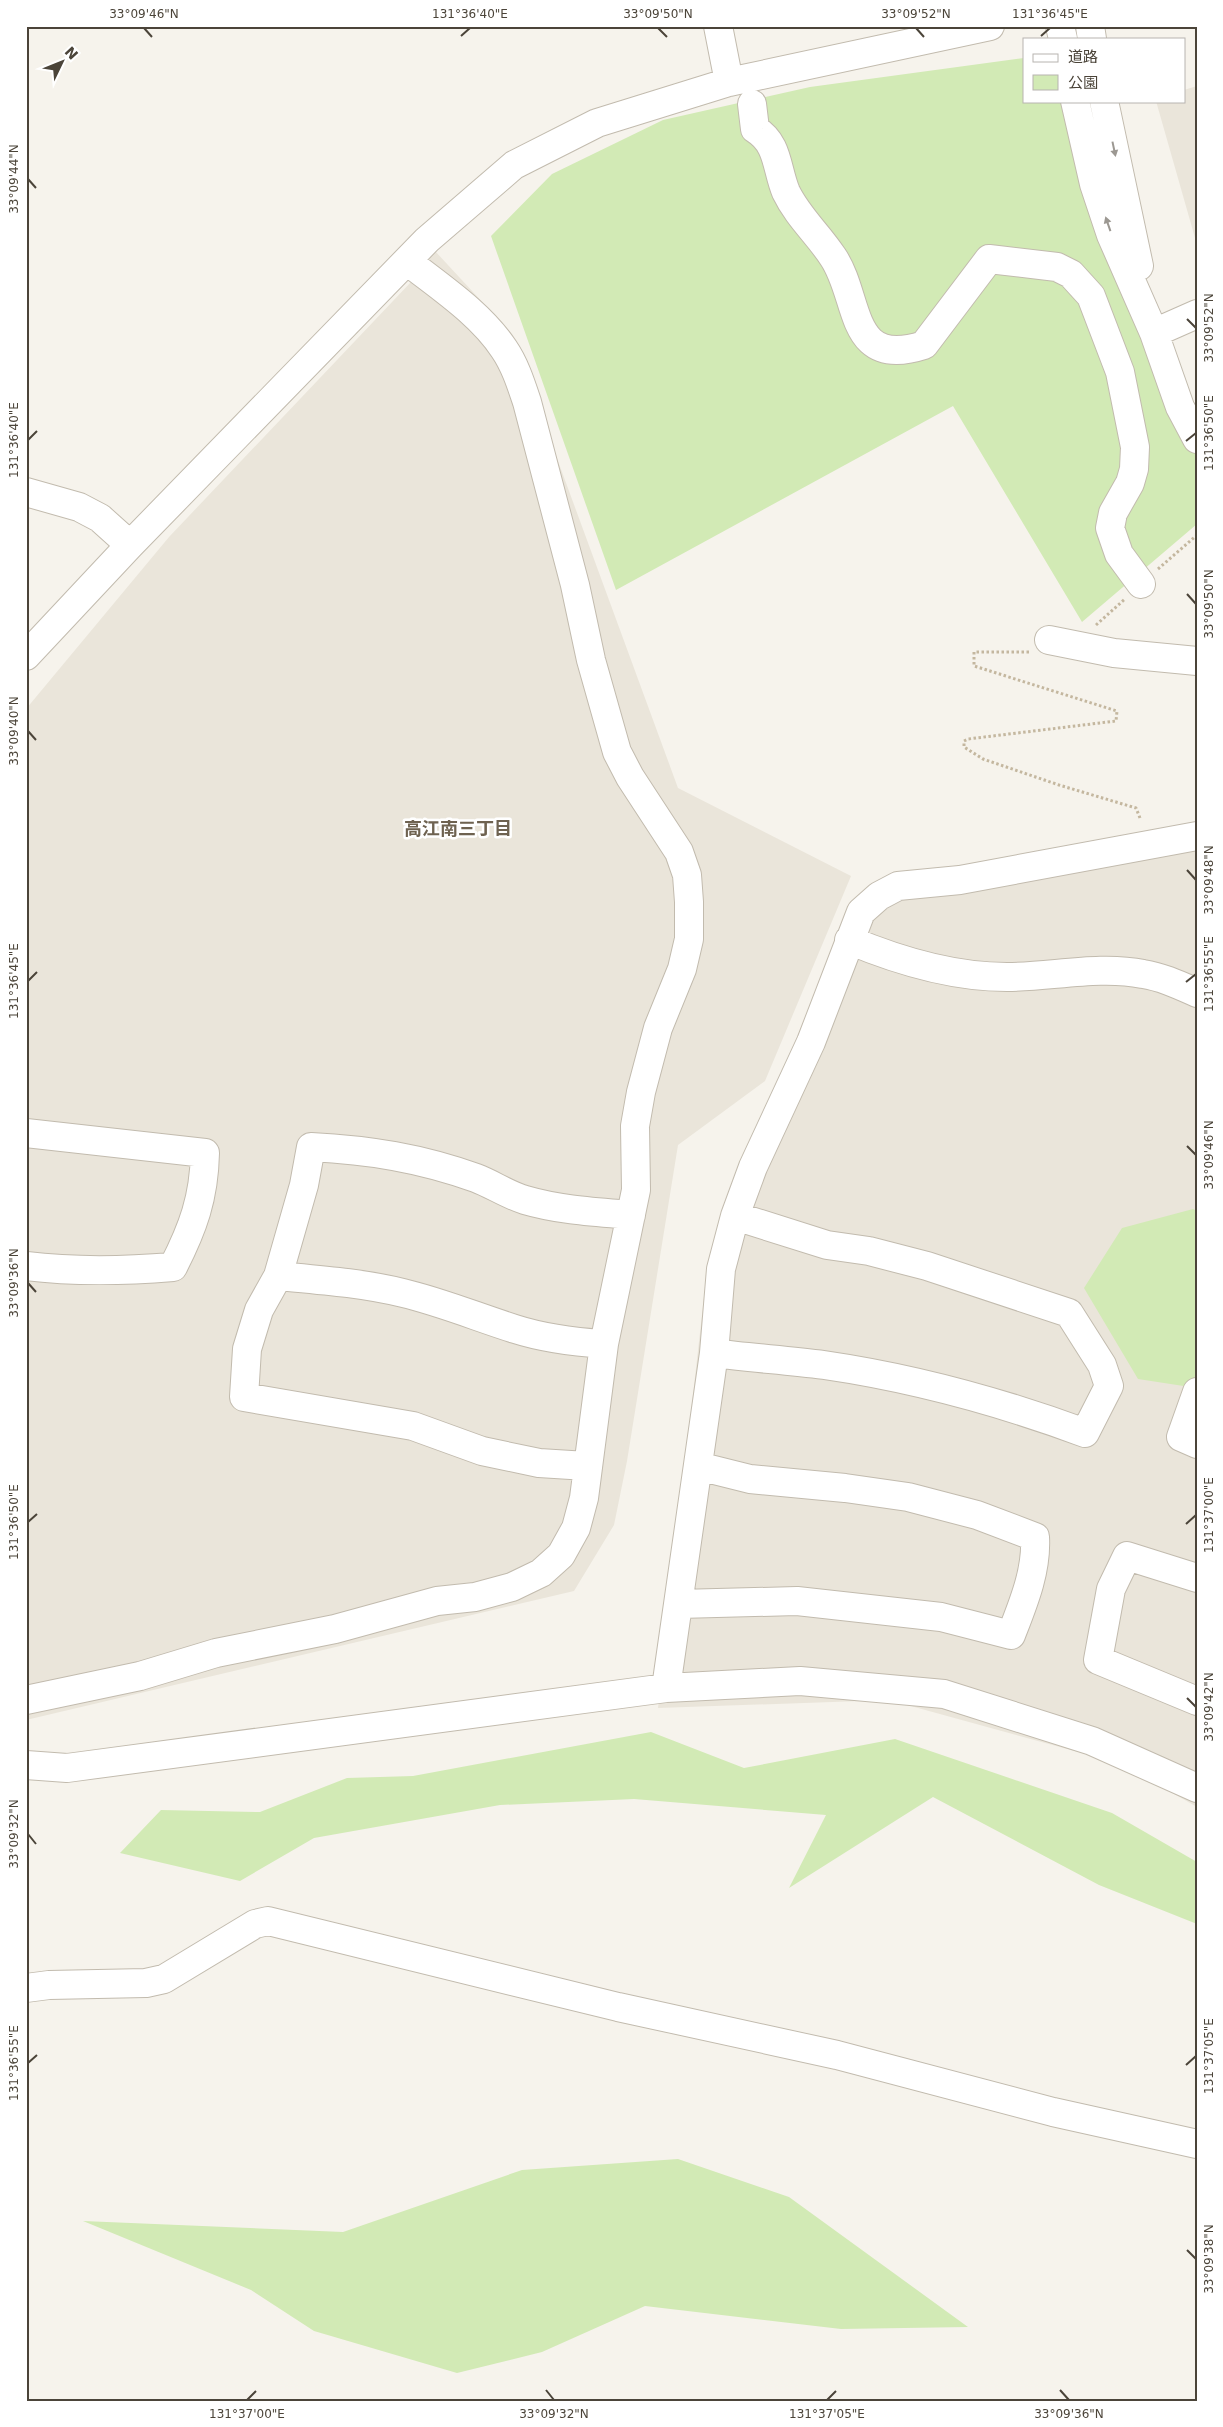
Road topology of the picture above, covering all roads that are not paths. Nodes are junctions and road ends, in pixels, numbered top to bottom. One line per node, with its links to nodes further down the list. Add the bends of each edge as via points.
1 (718, 26): 3 (street)
2 (990, 26): 3 (street)
3 (729, 82): 7 (street, via 597,123 514,165)
4 (1075, 102): 9 (street, one-way to 4, via 1111,235 1097,193)
5 (1104, 102): 9 (street, one-way to 9)
6 (752, 104): 13 (street, via 755,129 764,134 777,154 793,205 834,258 859,326 882,349 924,345 989,259 1058,267 1082,284 1091,296 1120,372 1133,432 1134,468 1110,528 1119,554)
7 (407, 261): 12 (street); 21 (street, via 489,330 517,373 576,585 591,660 617,752 679,852 686,875 689,939 682,969 658,1028 641,1092 635,1126 636,1190)
8 (1197, 314): 9 (street)
9 (1154, 333): 10 (street, via 1180,407)
10 (1197, 439)
11 (26, 492): 12 (street, via 79,507 100,518)
12 (130, 545): 15 (street)
13 (1141, 584)
14 (1049, 640): 16 (street, via 1114,653)
15 (26, 656)
16 (1197, 661)
17 (1197, 836): 18 (street, via 960,880 898,886 878,896 861,912)
18 (849, 940): 19 (street, via 901,960 973,974 1007,977 1142,973); 22 (street, via 811,1042 753,1167)
19 (1197, 992)
20 (26, 1133): 23 (street, via 205,1153 201,1198 191,1231 172,1267 126,1271)
21 (631, 1215): 24 (street, via 569,1210 524,1200 477,1178 414,1160 365,1150 311,1147 300,1202); 25 (street)
22 (735, 1216): 26 (street, via 720,1269); 26 (street, via 827,1245 870,1251 927,1266 1069,1313 1102,1365 1109,1386 1085,1433 1034,1414 898,1378 823,1365)
23 (26, 1266)
24 (278, 1276): 25 (street, via 343,1282 403,1293 516,1330 568,1341); 29 (street, via 259,1310 247,1349 244,1397 413,1426 482,1451 539,1463)
25 (604, 1344): 29 (street)
26 (714, 1353): 30 (street)
27 (1197, 1392): 28 (street, via 1181,1437)
28 (1197, 1444)
29 (587, 1466): 34 (street, via 584,1498 576,1528 562,1555 541,1573 512,1587 437,1601 335,1629 216,1654 140,1676)
30 (698, 1466): 32 (street); 32 (street, via 750,1479 908,1497 977,1515 1035,1537 1036,1556 1011,1635 941,1617 797,1600)
31 (1197, 1578): 35 (street, via 1127,1556 1111,1589 1098,1660)
32 (679, 1604): 33 (street)
33 (666, 1688): 36 (street, via 68,1768); 37 (street, via 800,1680 944,1694 1092,1741)
34 (26, 1700)
35 (1197, 1702)
36 (26, 1765)
37 (1197, 1788)
38 (26, 1988): 39 (street, via 146,1983 164,1979 254,1924 268,1921 618,2008 837,2056 1053,2112)
39 (1197, 2144)

